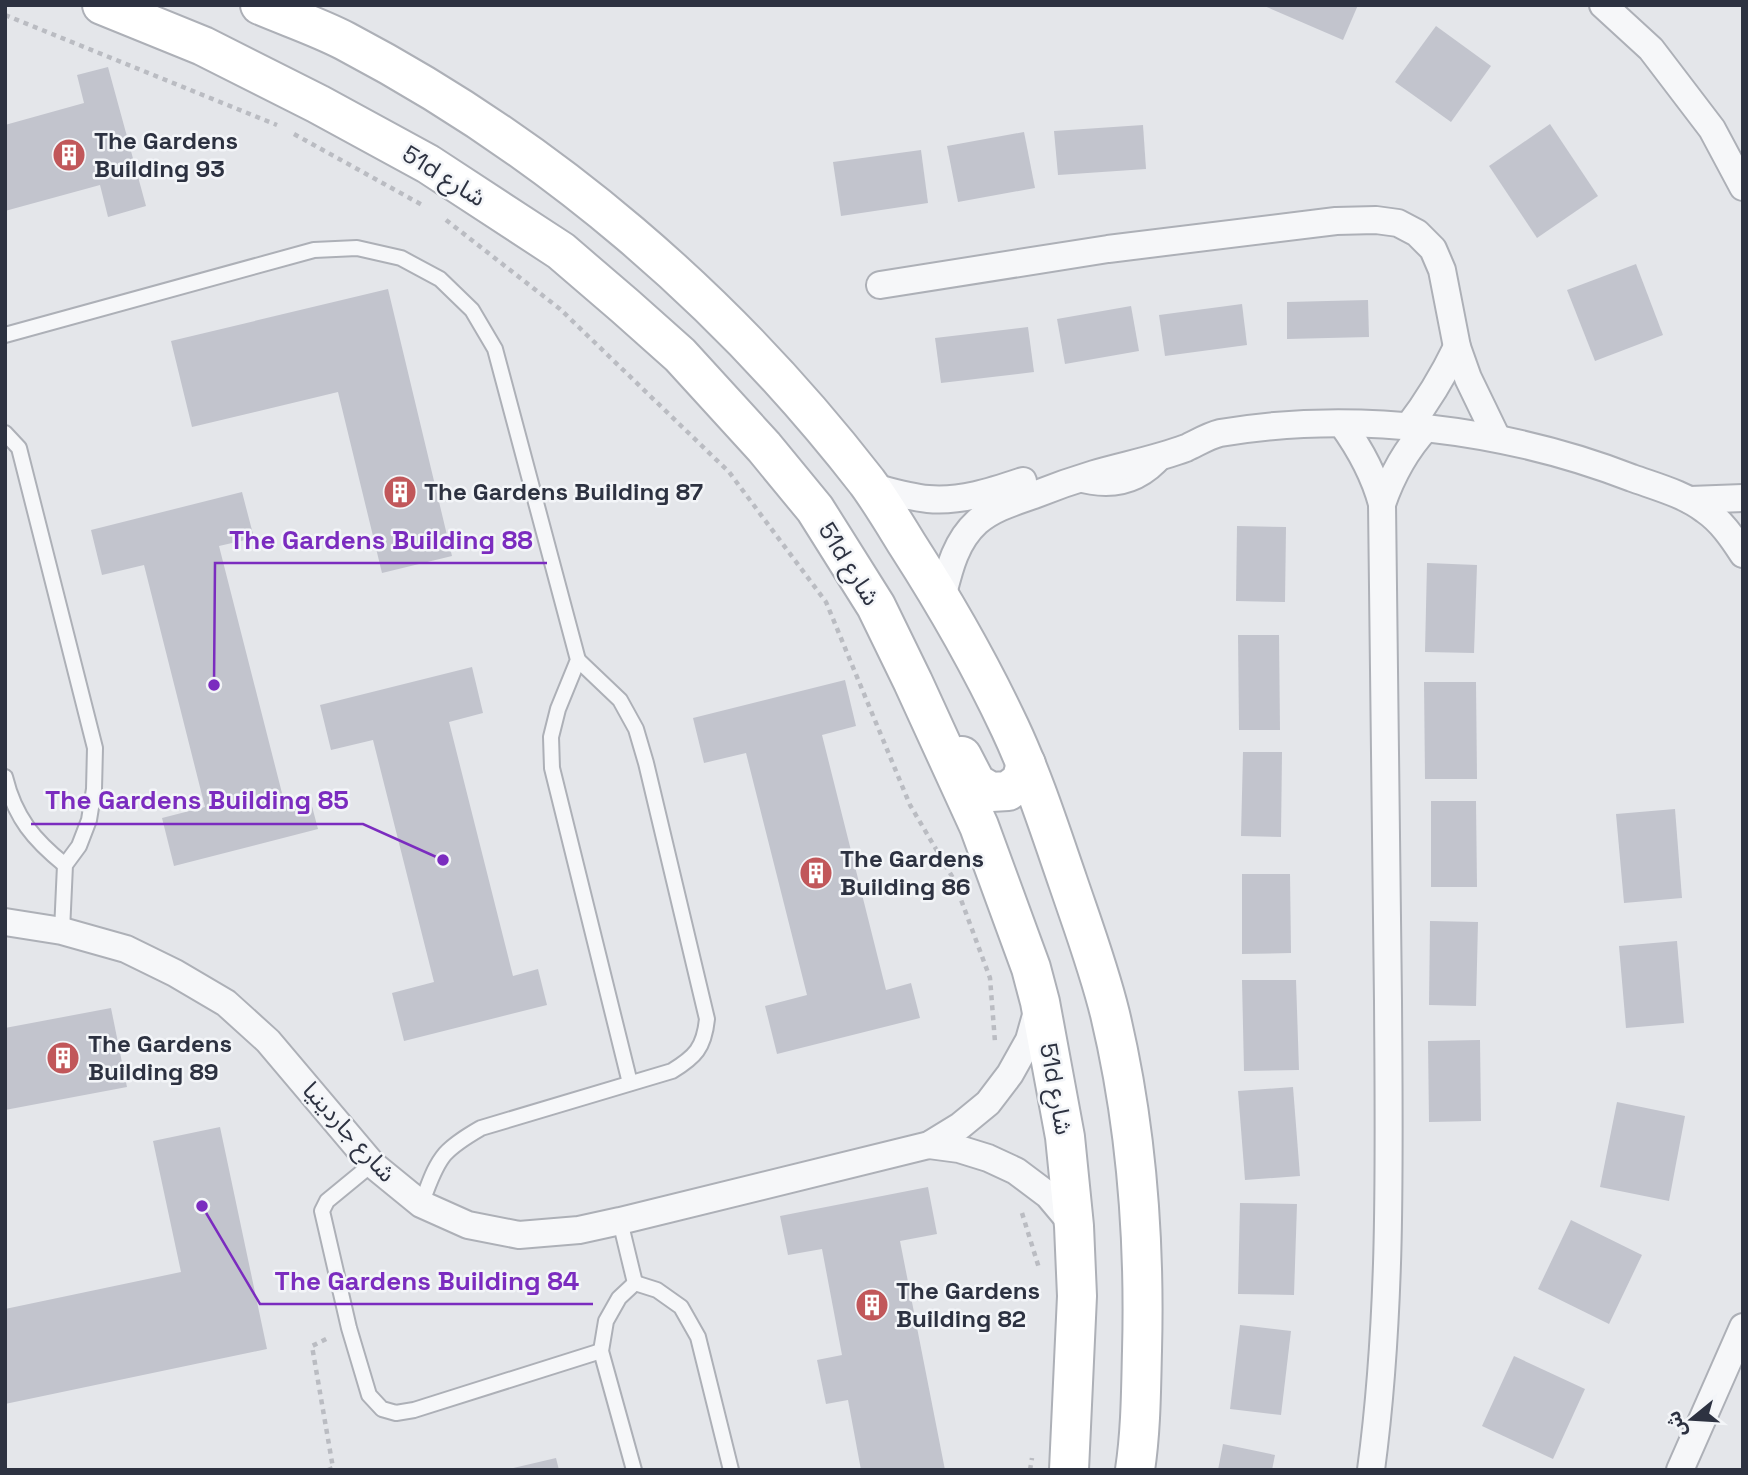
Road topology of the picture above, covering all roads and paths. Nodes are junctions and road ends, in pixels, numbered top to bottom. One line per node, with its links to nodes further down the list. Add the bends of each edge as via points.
1 (102, 5): 25 (street, 51d شارع, via 203,46 318,104 428,164 561,251 680,355 815,509 876,606)
2 (260, 5): 18 (street, via 341,38 442,95 555,173 643,244 727,321)
3 (1603, 5): 7 (street, via 1651,49 1712,129)
4 (5, 15): 5 (path)
5 (282, 127)
6 (294, 134): 8 (path)
7 (1743, 187)
8 (424, 206)
9 (436, 213): 32 (path, via 560,309 729,472 826,601 910,805 953,877 990,978 996,1050)
10 (880, 285): 12 (street, via 1108,249 1376,220 1398,223 1418,233 1433,249 1442,270)
11 (5, 335): 24 (lane, via 314,250 358,248 401,258 440,279 472,310 495,349)
12 (1457, 346): 14 (street); 17 (street)
13 (1342, 424): 14 (street); 16 (street); 21 (street, via 1367,462)
14 (1417, 427): 17 (street); 21 (street)
15 (5, 433): 28 (lane, via 19,448 95,748 89,820)
16 (1216, 434): 18 (street, via 1181,432 954,499 926,499); 23 (street, via 999,508 977,523 960,543)
17 (1497, 438): 20 (street, via 1595,463)
18 (870, 486): 23 (street)
19 (1743, 498): 20 (street)
20 (1689, 500): 22 (street, via 1721,524)
21 (1382, 504): 52 (street, via 1388,1281)
22 (1743, 554)
23 (942, 598): 26 (street)
24 (578, 660): 33 (lane, via 551,737 552,768); 33 (lane, via 620,700 636,729 707,1020 699,1049 688,1061)
25 (913, 682): 26 (street, via 940,712 976,783 991,793 1008,791 1021,781); 31 (street, 51d شارع, via 979,826)
26 (1026, 764): 51 (street, via 1096,964 1132,1129 1144,1293)
27 (5, 777): 28 (lane, via 28,830)
28 (65, 865): 30 (lane)
29 (5, 922): 30 (street, شارع جاردينيا)
30 (62, 931): 35 (street, شارع جاردينيا, via 126,949 226,1003 268,1041)
31 (1040, 1002): 32 (street, شارع جاردينيا, via 1029,1040); 39 (street, 51d شارع, via 1065,1138)
32 (1010, 1074): 34 (street, شارع جاردينيا, via 988,1103)
33 (630, 1083): 37 (lane, via 481,1128 445,1154)
34 (929, 1145): 36 (street, شارع جاردينيا, via 959,1149); 38 (street, شارع جاردينيا)
35 (372, 1164): 37 (street, شارع جاردينيا); 43 (lane, via 327,1201 322,1212)
36 (1016, 1171): 39 (street, شارع جاردينيا, via 1048,1195); 40 (path, via 1014,1187)
37 (421, 1204): 38 (street, شارع جاردينيا, via 468,1225 519,1235)
38 (620, 1221): 41 (lane)
39 (1074, 1226): 50 (street, 51d شارع, via 1077,1296)
40 (1041, 1274)
41 (635, 1283): 44 (lane, via 619,1298 606,1321); 48 (lane, via 657,1290 681,1307 698,1338)
42 (1743, 1327): 53 (street)
43 (349, 1328): 44 (lane, via 369,1395 382,1409 397,1413); 46 (path, via 312,1346 333,1468)
44 (601, 1351): 47 (lane)
45 (1032, 1456): 49 (path)
46 (328, 1470)
47 (634, 1470)
48 (731, 1470)
49 (1030, 1470)
50 (1069, 1470)
51 (1135, 1470)
52 (1371, 1470)
53 (1680, 1470)

